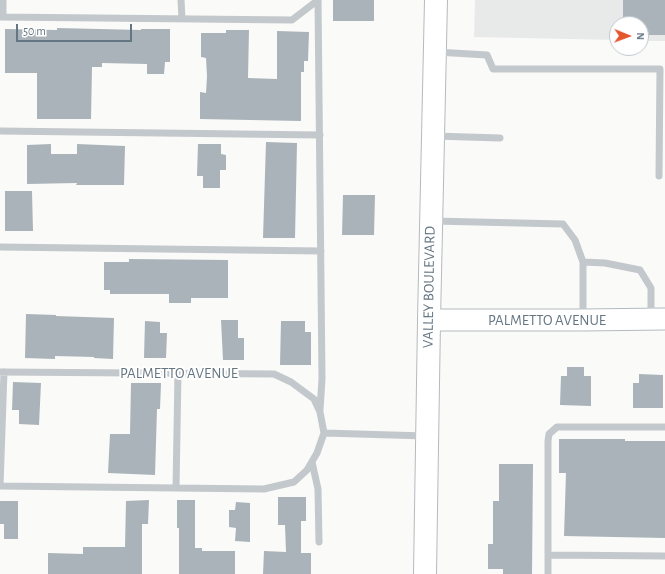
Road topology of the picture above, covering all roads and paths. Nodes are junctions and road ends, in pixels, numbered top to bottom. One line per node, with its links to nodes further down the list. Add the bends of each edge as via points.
1 (3, 0): 5 (lane)
2 (181, 0): 6 (lane)
3 (318, 0): 6 (lane, via 292,20); 9 (lane)
4 (436, 0): 7 (main road, VALLEY BOULEVARD)
5 (2, 17): 6 (lane)
6 (182, 19)
7 (434, 52): 10 (main road, VALLEY BOULEVARD); 12 (lane, via 486,55 494,69 660,69)
8 (0, 131): 9 (lane)
9 (320, 135): 15 (lane)
10 (432, 136): 11 (lane); 13 (main road, VALLEY BOULEVARD)
11 (500, 138)
12 (659, 176)
13 (431, 221): 16 (lane, via 563,224 575,240); 18 (main road, VALLEY BOULEVARD)
14 (0, 247): 15 (lane)
15 (321, 251): 22 (lane)
16 (583, 262): 17 (lane, via 605,263 640,270 651,288); 19 (lane)
17 (658, 319): 19 (street, PALMETTO AVENUE)
18 (429, 320): 19 (street, PALMETTO AVENUE); 25 (main road, VALLEY BOULEVARD)
19 (583, 320)
20 (2, 372): 21 (lane, PALMETTO AVENUE); 27 (lane)
21 (178, 374): 22 (lane, PALMETTO AVENUE, via 274,374 292,382 314,399); 28 (lane)
22 (320, 412): 24 (lane, PALMETTO AVENUE)
23 (665, 427): 30 (lane, via 556,427 549,434)
24 (324, 433): 25 (lane); 26 (lane)
25 (427, 436): 32 (main road, VALLEY BOULEVARD)
26 (312, 462): 28 (lane, via 294,482 264,489); 29 (lane, via 318,489)
27 (0, 486): 28 (lane)
28 (176, 488)
29 (319, 542)
30 (548, 555): 31 (lane); 33 (lane)
31 (665, 556)
32 (425, 574)
33 (548, 574)

